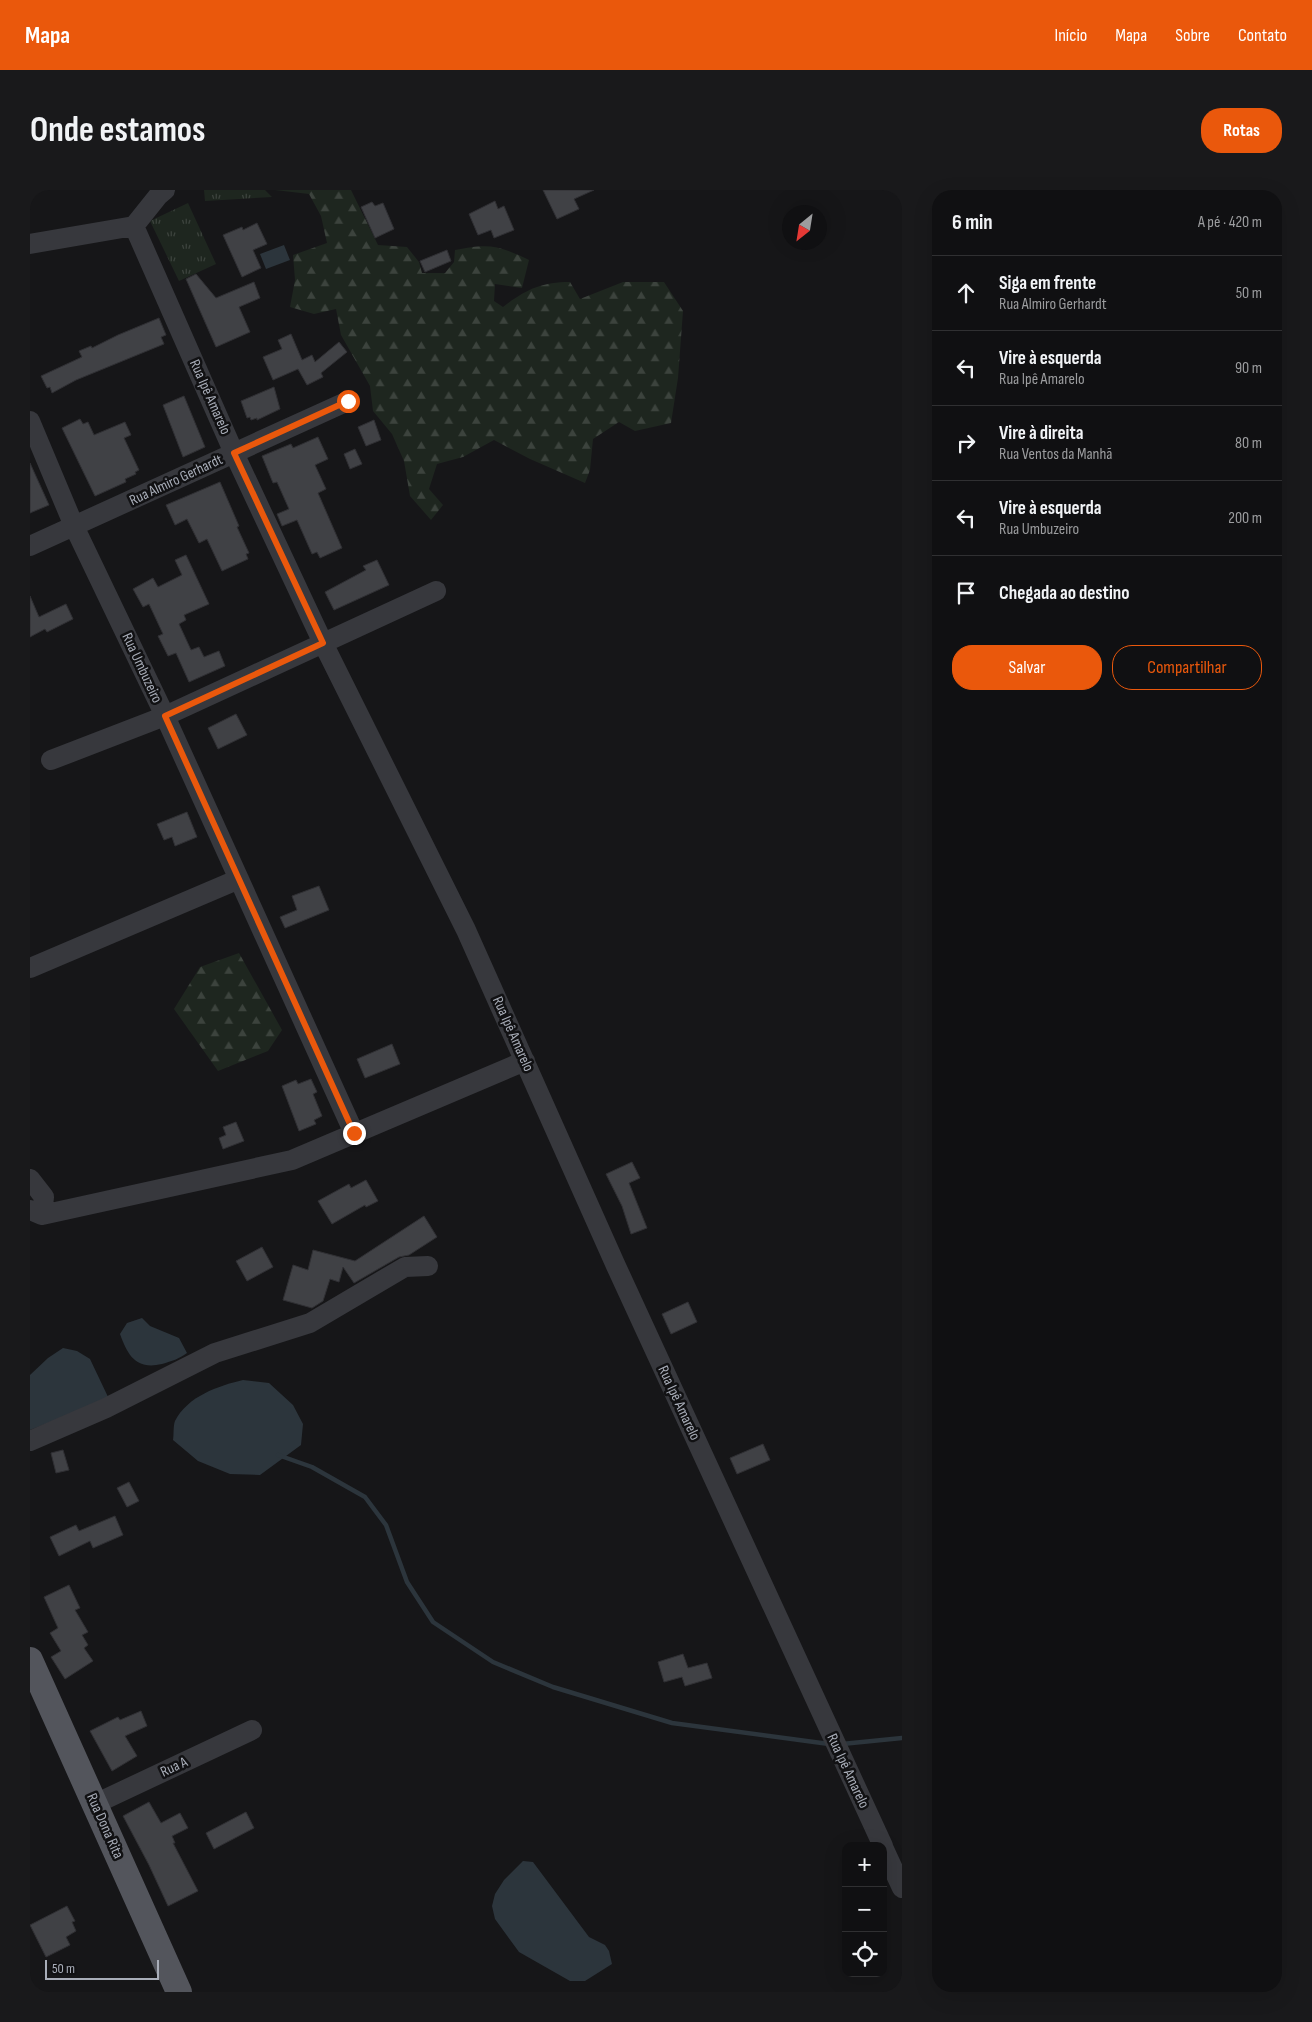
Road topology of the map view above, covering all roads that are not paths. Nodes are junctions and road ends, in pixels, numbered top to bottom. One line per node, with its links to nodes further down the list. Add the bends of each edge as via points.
1 (165, 190): 2 (street)
2 (134, 226): 3 (street); 6 (street, Rua Ipê Amarelo)
3 (30, 244)
4 (348, 401): 6 (street, Rua Almiro Gerhardt)
5 (30, 421): 7 (street, Rua Umbuzeiro)
6 (234, 453): 7 (street, Rua Almiro Gerhardt); 10 (street, Rua Ipê Amarelo)
7 (74, 526): 8 (street, Rua Almiro Gerhardt); 11 (street, Rua Umbuzeiro)
8 (30, 546)
9 (436, 590): 10 (street)
10 (323, 643): 11 (street); 15 (street, Rua Ipê Amarelo, via 466,930)
11 (165, 716): 12 (street); 13 (street, Rua Umbuzeiro)
12 (51, 760)
13 (239, 879): 14 (street); 16 (street, Rua Umbuzeiro)
14 (30, 968)
15 (525, 1061): 16 (street); 24 (street, Rua Ipê Amarelo)
16 (354, 1133): 18 (street, via 292,1160)
17 (30, 1179): 18 (street, via 44,1197)
18 (36, 1212)
19 (428, 1266): 20 (street, via 405,1267 310,1323 215,1353 106,1408)
20 (30, 1441)
21 (30, 1660): 23 (main road, Rua Dona Rita)
22 (252, 1730): 23 (street, Rua A)
23 (95, 1804): 27 (main road, Rua Dona Rita)
24 (881, 1842)
25 (887, 1856): 26 (street, Rua Ipê Amarelo)
26 (902, 1888)
27 (180, 1992)

